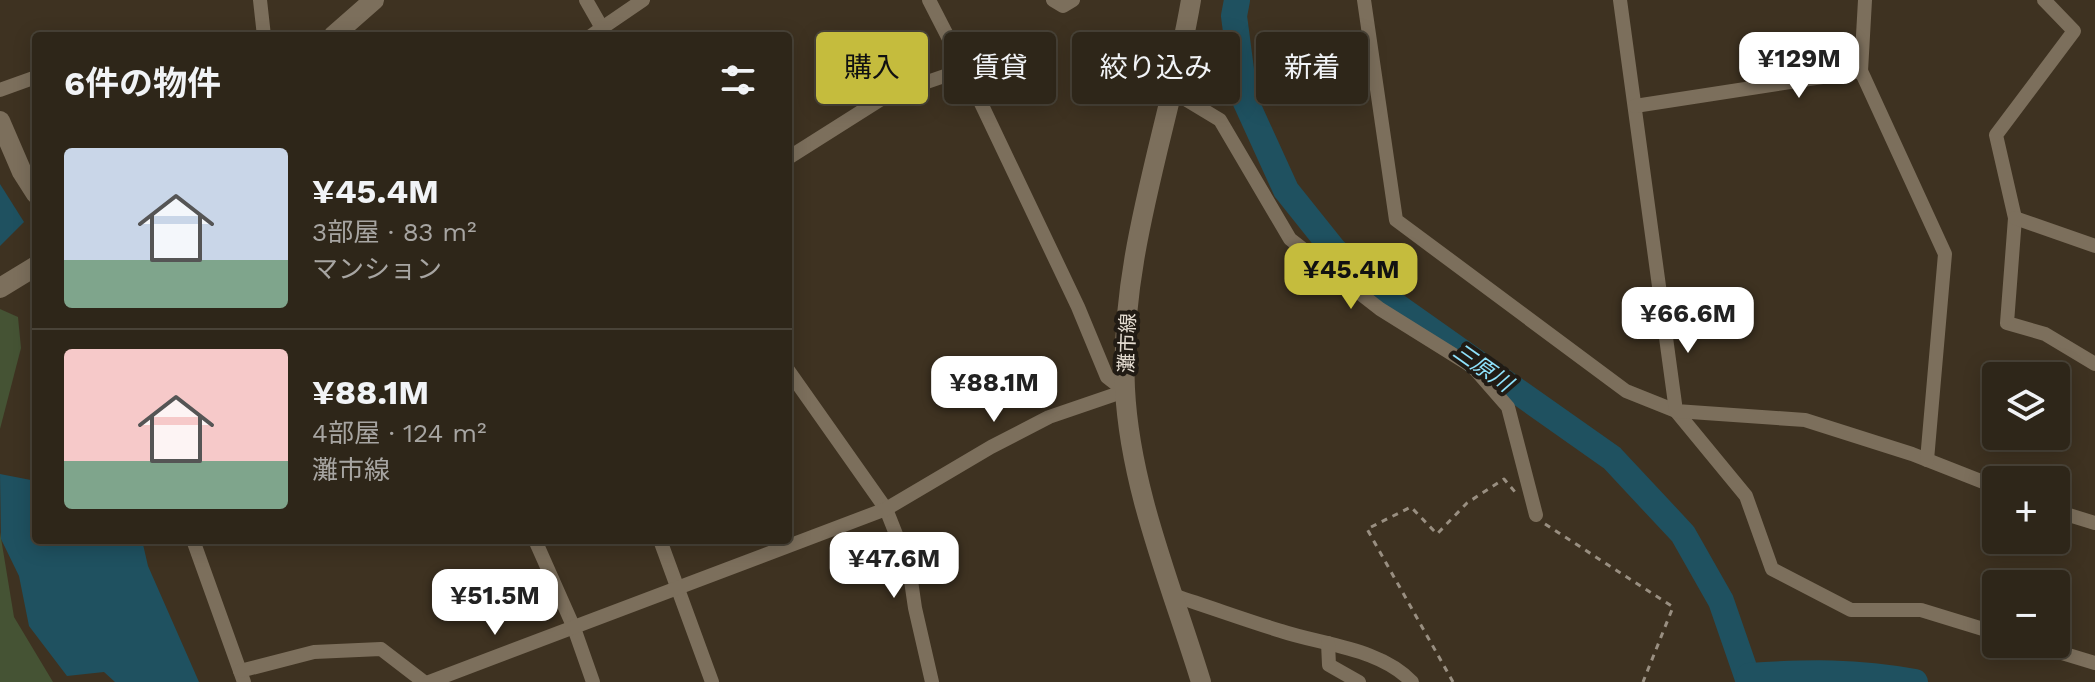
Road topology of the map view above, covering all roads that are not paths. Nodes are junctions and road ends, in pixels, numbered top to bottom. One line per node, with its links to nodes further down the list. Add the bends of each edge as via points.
1 (260, 0): 13 (street)
2 (374, 0): 14 (main road)
3 (586, 0): 15 (street)
4 (643, 0): 16 (street)
5 (929, 0): 17 (street)
6 (1053, 0): 7 (street, via 1063,6)
7 (1073, 0)
8 (1191, 0): 18 (main road, 灘市線)
9 (1364, 0): 37 (street, via 1396,220 1626,391)
10 (1620, 0): 26 (street)
11 (1865, 0): 19 (street)
12 (2044, 0): 30 (street, via 2074,31 1996,135)
13 (264, 32)
14 (338, 32)
15 (600, 32)
16 (601, 32)
17 (946, 32)
18 (1184, 32)
19 (1861, 71): 26 (street); 38 (street, via 1945,254)
20 (944, 76): 28 (street, via 886,96)
21 (32, 78): 22 (street)
22 (0, 90)
23 (982, 104): 36 (street, via 1107,377)
24 (1169, 104): 36 (main road, 灘市線, via 1128,295)
25 (1194, 104): 41 (street, via 1220,120 1290,239 1380,309 1473,367 1508,407)
26 (1635, 106): 37 (street)
27 (0, 121): 29 (main road)
28 (792, 155)
29 (32, 188)
30 (2015, 218): 31 (street); 34 (street, via 2007,323 2045,334)
31 (2095, 246)
32 (32, 268): 33 (main road)
33 (0, 288)
34 (2095, 364)
35 (792, 376): 40 (street)
36 (1125, 391): 40 (street, via 1049,417); 50 (main road, 灘市線, via 1139,489)
37 (1676, 411): 38 (street, via 1805,420); 52 (street, via 1746,496 1772,569 1851,610 1921,610)
38 (1927, 460): 39 (street)
39 (1982, 482)
40 (886, 509): 47 (street); 60 (street, via 909,567)
41 (1536, 515)
42 (2070, 515): 43 (street)
43 (2095, 523)
44 (194, 544): 56 (street)
45 (537, 544): 51 (street)
46 (662, 544): 49 (street)
47 (792, 544)
48 (792, 544): 49 (street)
49 (679, 586): 51 (street); 59 (street)
50 (1175, 596): 53 (street); 61 (main road, 灘市線)
51 (574, 628): 57 (street); 58 (street)
52 (1982, 629)
53 (1328, 643): 62 (street, via 1329,665); 63 (street, via 1385,662)
54 (2070, 655): 55 (street)
55 (2095, 663)
56 (242, 676): 57 (street, via 314,652 381,649)
57 (427, 682)
58 (593, 682)
59 (712, 682)
60 (932, 682)
61 (1201, 682)
62 (1359, 682)
63 (1412, 682)

